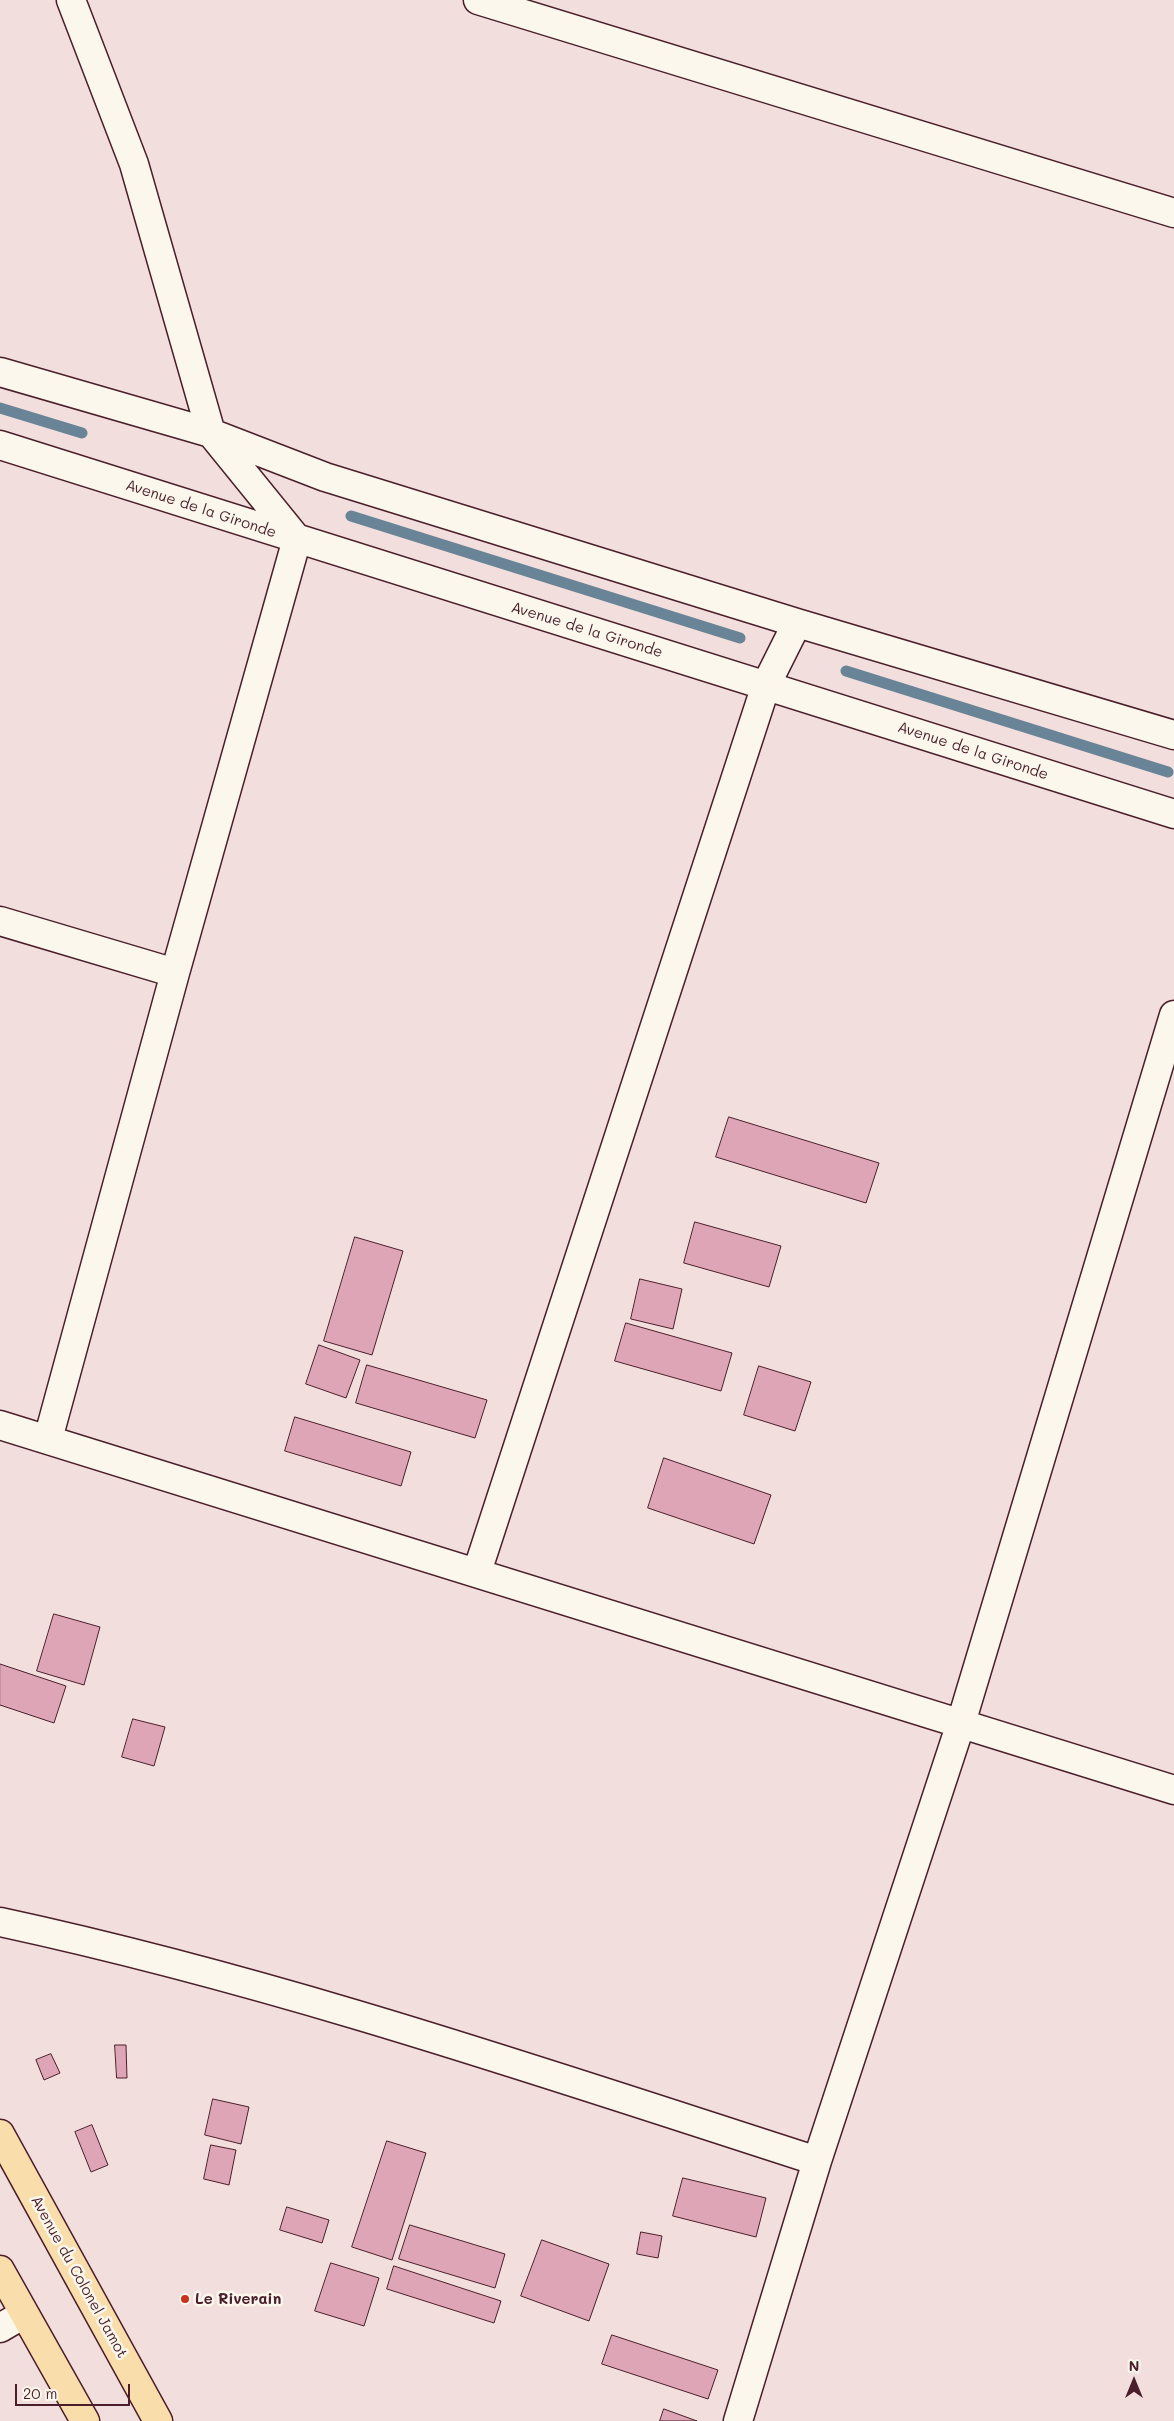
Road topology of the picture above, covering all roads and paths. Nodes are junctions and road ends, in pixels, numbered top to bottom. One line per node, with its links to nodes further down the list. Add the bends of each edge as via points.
1 (71, 0): 5 (street, via 134,164)
2 (478, 0): 3 (street)
3 (1174, 213)
4 (0, 372): 5 (street)
5 (211, 433): 7 (street); 8 (street, via 325,477)
6 (0, 445): 7 (street, Avenue de la Gironde)
7 (297, 539): 9 (street, Avenue de la Gironde); 13 (street)
8 (797, 623): 9 (street); 10 (street)
9 (766, 685): 11 (street, Avenue de la Gironde); 17 (street)
10 (1174, 735)
11 (1174, 814)
12 (0, 922): 13 (street)
13 (175, 974): 16 (street)
14 (1174, 1015): 18 (street)
15 (0, 1425): 16 (street)
16 (48, 1439): 17 (street)
17 (477, 1572): 18 (street)
18 (960, 1722): 19 (street); 22 (street)
19 (1174, 1790)
20 (0, 1922): 22 (street, via 343,2009)
21 (0, 2134): 27 (main road, Avenue du Colonel Jamot)
22 (817, 2161): 28 (street)
23 (0, 2270): 24 (main road)
24 (24, 2314): 25 (street); 26 (main road)
25 (0, 2328)
26 (85, 2421)
27 (158, 2421)
28 (738, 2421)

